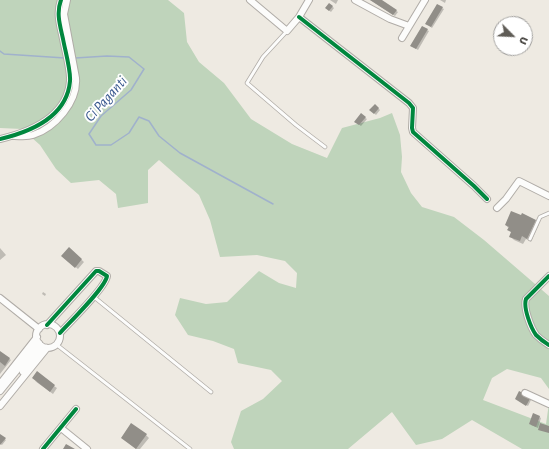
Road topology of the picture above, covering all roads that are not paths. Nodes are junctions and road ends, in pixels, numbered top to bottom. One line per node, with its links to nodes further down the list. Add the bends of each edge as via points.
1 (61, 0): 8 (street, via 58,12)
2 (66, 0): 8 (street)
3 (250, 0): 10 (street)
4 (309, 0): 7 (street)
5 (355, 0): 9 (street)
6 (425, 0): 9 (street)
7 (299, 17): 10 (street); 15 (street, via 409,103 414,108 413,132)
8 (62, 22): 12 (street, via 73,79 68,93 56,113 35,127)
9 (409, 26): 11 (street)
10 (287, 31): 13 (lane, via 263,57 248,82)
11 (402, 38)
12 (0, 139)
13 (325, 147)
14 (549, 196): 16 (street, via 519,181)
15 (488, 199)
16 (497, 208)
17 (549, 213): 18 (lane, via 540,217)
18 (530, 239)
19 (549, 276): 27 (street, via 526,299 525,304 533,330)
20 (94, 297): 22 (street, via 108,278 100,271 96,271); 24 (street); 30 (lane)
21 (0, 298): 23 (street)
22 (47, 325): 23 (street); 24 (street, via 55,327)
23 (39, 329): 25 (street)
24 (60, 333): 26 (street)
25 (41, 344): 26 (street, via 52,347); 28 (street); 29 (street); 32 (street); 34 (street)
26 (57, 344): 39 (lane)
27 (549, 345)
28 (0, 384)
29 (0, 391)
30 (211, 392)
31 (525, 393): 33 (street)
32 (0, 400)
33 (549, 404)
34 (0, 406)
35 (76, 409): 36 (street)
36 (61, 428): 37 (street); 38 (street)
37 (43, 449)
38 (87, 449)
39 (190, 449)

